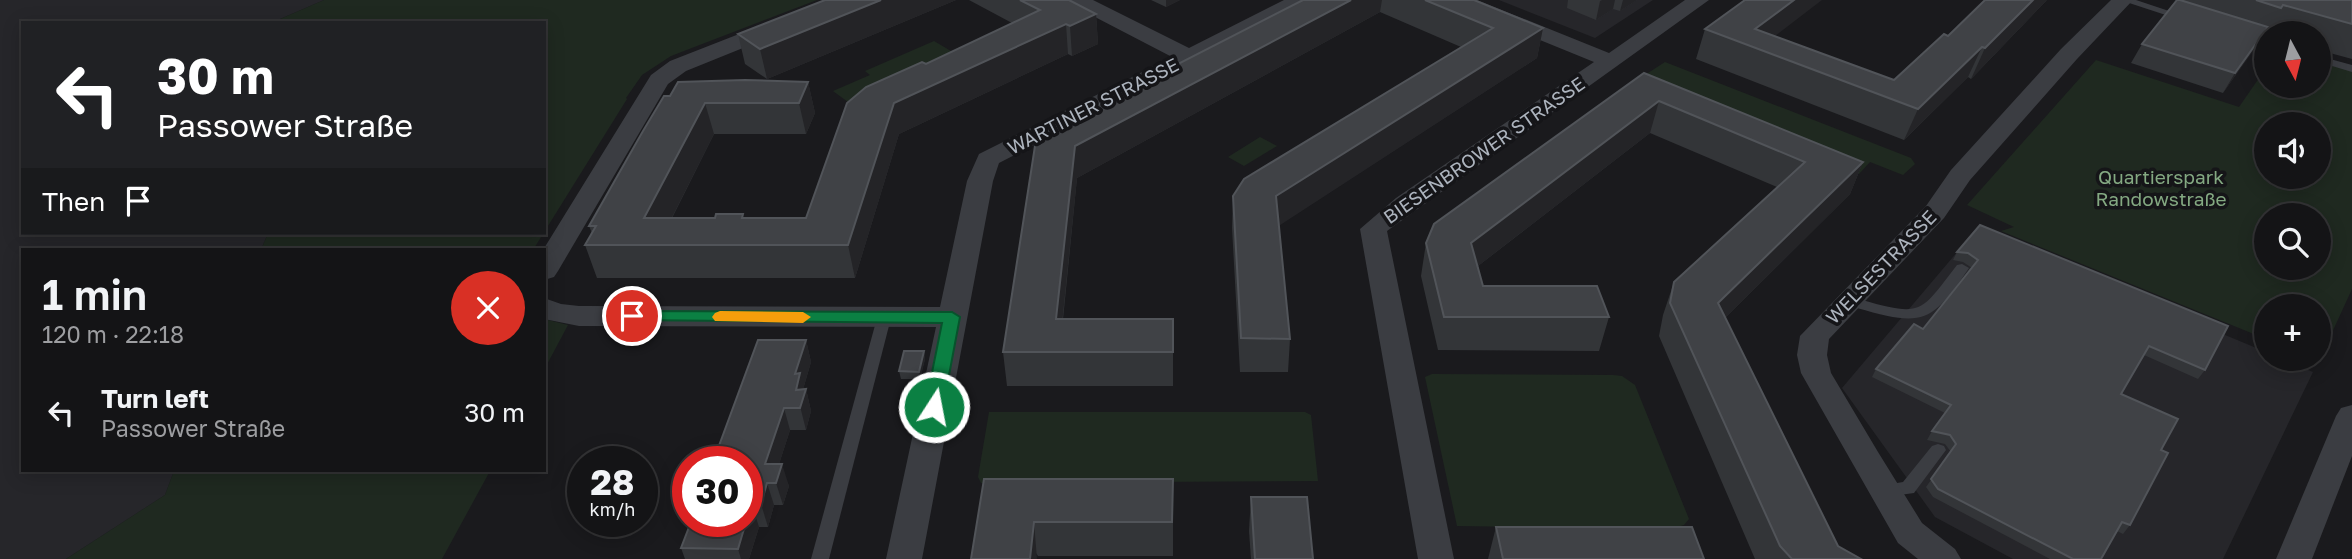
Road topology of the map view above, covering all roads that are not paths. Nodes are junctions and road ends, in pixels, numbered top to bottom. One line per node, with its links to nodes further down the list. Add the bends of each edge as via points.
1 (845, 0): 14 (street, via 678,66 659,80)
2 (1077, 0): 10 (street)
3 (1300, 0): 10 (street, WARTINER STRASSE)
4 (1459, 0): 11 (street)
5 (1699, 0): 11 (street, BIESENBROWER STRASSE)
6 (2124, 0): 7 (lane); 22 (street, WELSESTRASSE, via 1960,175 1935,212 1815,336 1812,355 1816,373)
7 (2200, 23)
8 (2226, 31): 9 (lane)
9 (2254, 40)
10 (1190, 57): 18 (street, WARTINER STRASSE, via 988,159)
11 (1610, 61): 25 (street, BIESENBROWER STRASSE, via 1373,229)
12 (2331, 63): 13 (lane)
13 (2352, 69)
14 (546, 268)
15 (1962, 268): 16 (lane, via 1928,310 1893,313)
16 (1862, 305)
17 (546, 308): 19 (street, via 579,316)
18 (952, 317): 19 (street); 24 (street, WARTINER STRASSE)
19 (884, 318): 23 (lane)
20 (2352, 416): 27 (street)
21 (1938, 450): 22 (lane, via 1908,488)
22 (1883, 491): 26 (street, WELSESTRASSE, via 1910,533)
23 (820, 559)
24 (904, 559)
25 (1436, 559)
26 (1943, 559)
27 (2294, 559)

